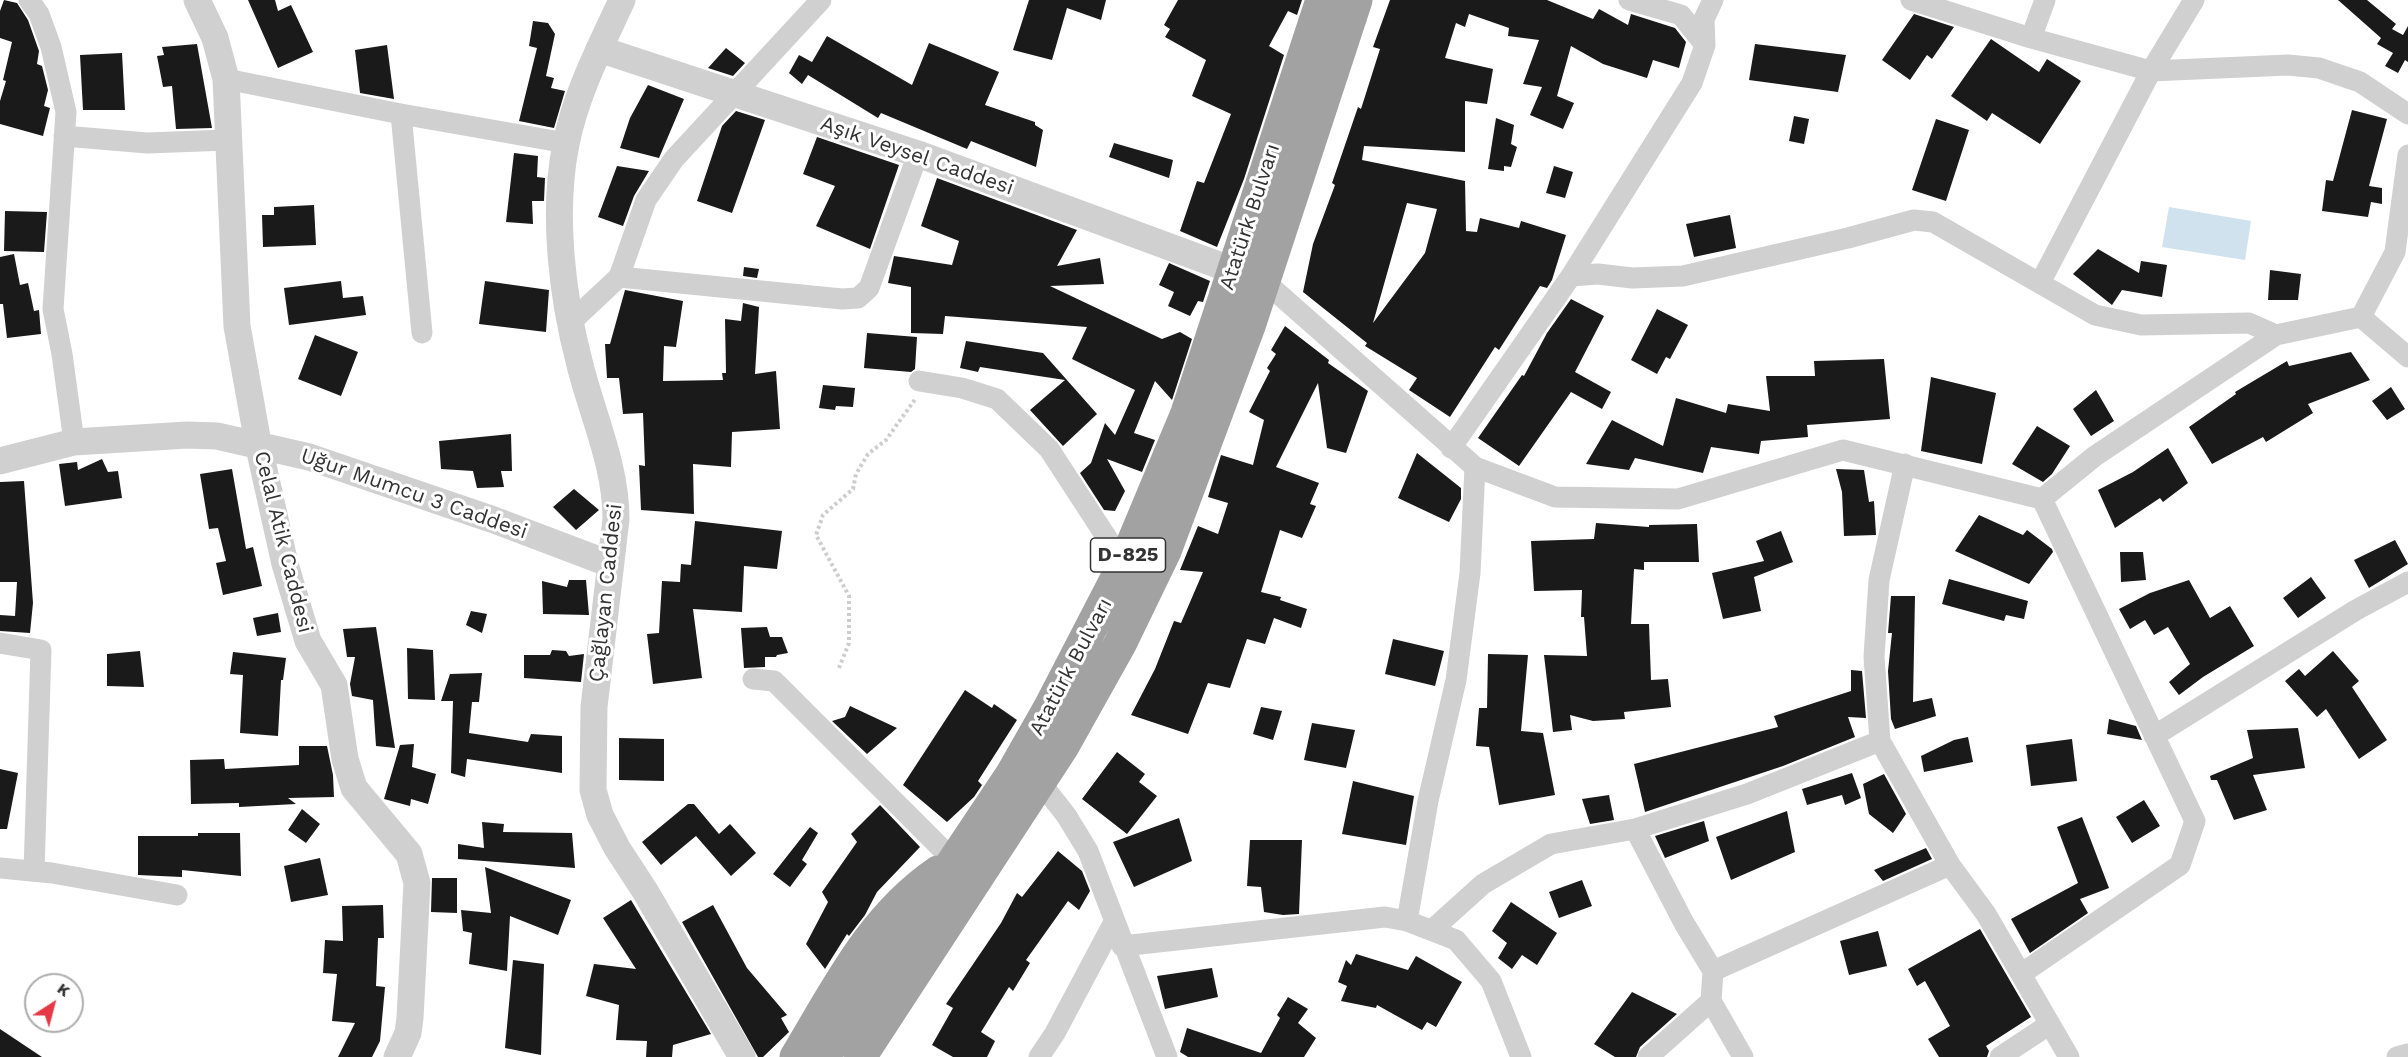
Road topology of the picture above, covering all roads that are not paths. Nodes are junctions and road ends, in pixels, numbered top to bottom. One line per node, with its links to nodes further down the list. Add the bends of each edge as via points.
1 (29, 0): 20 (street, via 39,14 51,47 66,112)
2 (197, 0): 16 (street, Celal Atik Caddesi, via 215,38)
3 (622, 0): 14 (street, Çağlayan Caddesi)
4 (821, 0): 17 (street)
5 (1322, 0): 25 (highway, Atatürk Bulvarı / D-825)
6 (1356, 0): 28 (highway, Atatürk Bulvarı / D-825)
7 (1629, 0): 13 (street, via 1682,15)
8 (1713, 0): 13 (street, via 1704,20)
9 (1911, 0): 12 (street)
10 (2045, 0): 12 (street)
11 (2194, 0): 15 (street)
12 (2031, 38): 15 (street)
13 (1705, 45): 26 (street, via 1692,83)
14 (599, 49): 17 (street, Aşık Veysel Caddesi); 22 (street, Çağlayan Caddesi, via 586,76)
15 (2151, 72): 19 (street, via 2288,65 2319,68 2360,82); 29 (street)
16 (226, 79): 18 (street); 21 (street, Celal Atik Caddesi)
17 (733, 94): 23 (street, Aşık Veysel Caddesi); 27 (street, via 674,159 646,200)
18 (401, 114): 22 (street); 32 (street)
19 (2408, 114)
20 (64, 136): 21 (street, via 147,143); 36 (street, via 53,309)
21 (228, 140): 37 (street, Celal Atik Caddesi, via 237,326)
22 (566, 143): 31 (street, Çağlayan Caddesi, via 561,248)
23 (918, 154): 25 (street, Aşık Veysel Caddesi); 27 (street, via 868,288 858,298)
24 (2408, 155): 30 (street, via 2396,252)
25 (1232, 270): 43 (highway, Atatürk Bulvarı / D-825, via 1187,412)
26 (1571, 276): 29 (street, via 1683,276 1914,220 1933,222); 38 (street)
27 (619, 277): 31 (street)
28 (1264, 281): 38 (street); 44 (highway, Atatürk Bulvarı / D-825)
29 (2040, 283): 33 (street, via 2095,315 2140,325 2249,323)
30 (2361, 317): 33 (street); 34 (street)
31 (571, 322): 45 (street, Çağlayan Caddesi, via 616,491)
32 (422, 333)
33 (2276, 335): 42 (street, via 2095,456)
34 (2408, 357)
35 (921, 387): 46 (street, via 962,388 997,399 1049,449)
36 (74, 442): 37 (street, Uğur Mumcu 3 Caddesi, via 187,435); 39 (street, Uğur Mumcu 3 Caddesi)
37 (258, 443): 45 (street, Uğur Mumcu 3 Caddesi, via 475,513); 68 (street, Celal Atik Caddesi, via 300,619 334,685 345,759 354,788 410,854 414,865 417,883 410,1018)
38 (1451, 448): 41 (street)
39 (0, 461)
40 (1905, 464): 41 (street, via 1843,450 1678,499 1555,497); 42 (street); 51 (street, via 1879,580 1874,657)
41 (1474, 467): 59 (street, via 1470,573 1456,680 1428,801)
42 (2042, 499): 50 (street)
43 (1137, 535): 44 (highway); 46 (highway, Atatürk Bulvarı / D-825)
44 (1167, 547): 52 (highway, Atatürk Bulvarı / D-825, via 1120,644)
45 (610, 564): 69 (street, Çağlayan Caddesi, via 594,707 593,790 600,815 617,848)
46 (1124, 564): 54 (highway, Atatürk Bulvarı / D-825, via 1032,740)
47 (2408, 582): 50 (street, via 2356,610)
48 (0, 643): 57 (street, via 41,650)
49 (753, 679): 54 (street, via 774,681)
50 (2154, 736): 64 (street, via 2195,821 2180,865)
51 (1880, 741): 53 (street, via 1747,794); 55 (street)
52 (1040, 782): 60 (street, via 1088,851); 72 (highway, Atatürk Bulvarı / D-825)
53 (1635, 829): 61 (street, via 1551,844 1483,884); 63 (street)
54 (954, 861): 70 (highway, via 885,917); 71 (highway, Atatürk Bulvarı / D-825)
55 (1950, 865): 63 (street); 64 (street, via 1986,914)
56 (0, 868): 57 (street)
57 (34, 871): 58 (street)
58 (177, 895)
59 (1407, 921): 61 (street); 62 (street, via 1385,917)
60 (1114, 922): 62 (street); 73 (street)
61 (1432, 930): 75 (street, via 1456,940 1491,981)
62 (1122, 946): 74 (street)
63 (1713, 972): 65 (street)
64 (2020, 975): 66 (street)
65 (1711, 1000): 76 (street); 77 (street)
66 (2050, 1024): 78 (street); 79 (street)
67 (2408, 1054): 80 (street)
68 (397, 1057)
69 (742, 1057)
70 (796, 1057)
71 (823, 1057)
72 (860, 1057)
73 (1039, 1057)
74 (1167, 1057)
75 (1521, 1057)
76 (1648, 1057)
77 (1743, 1057)
78 (2000, 1057)
79 (2069, 1057)
80 (2397, 1057)

